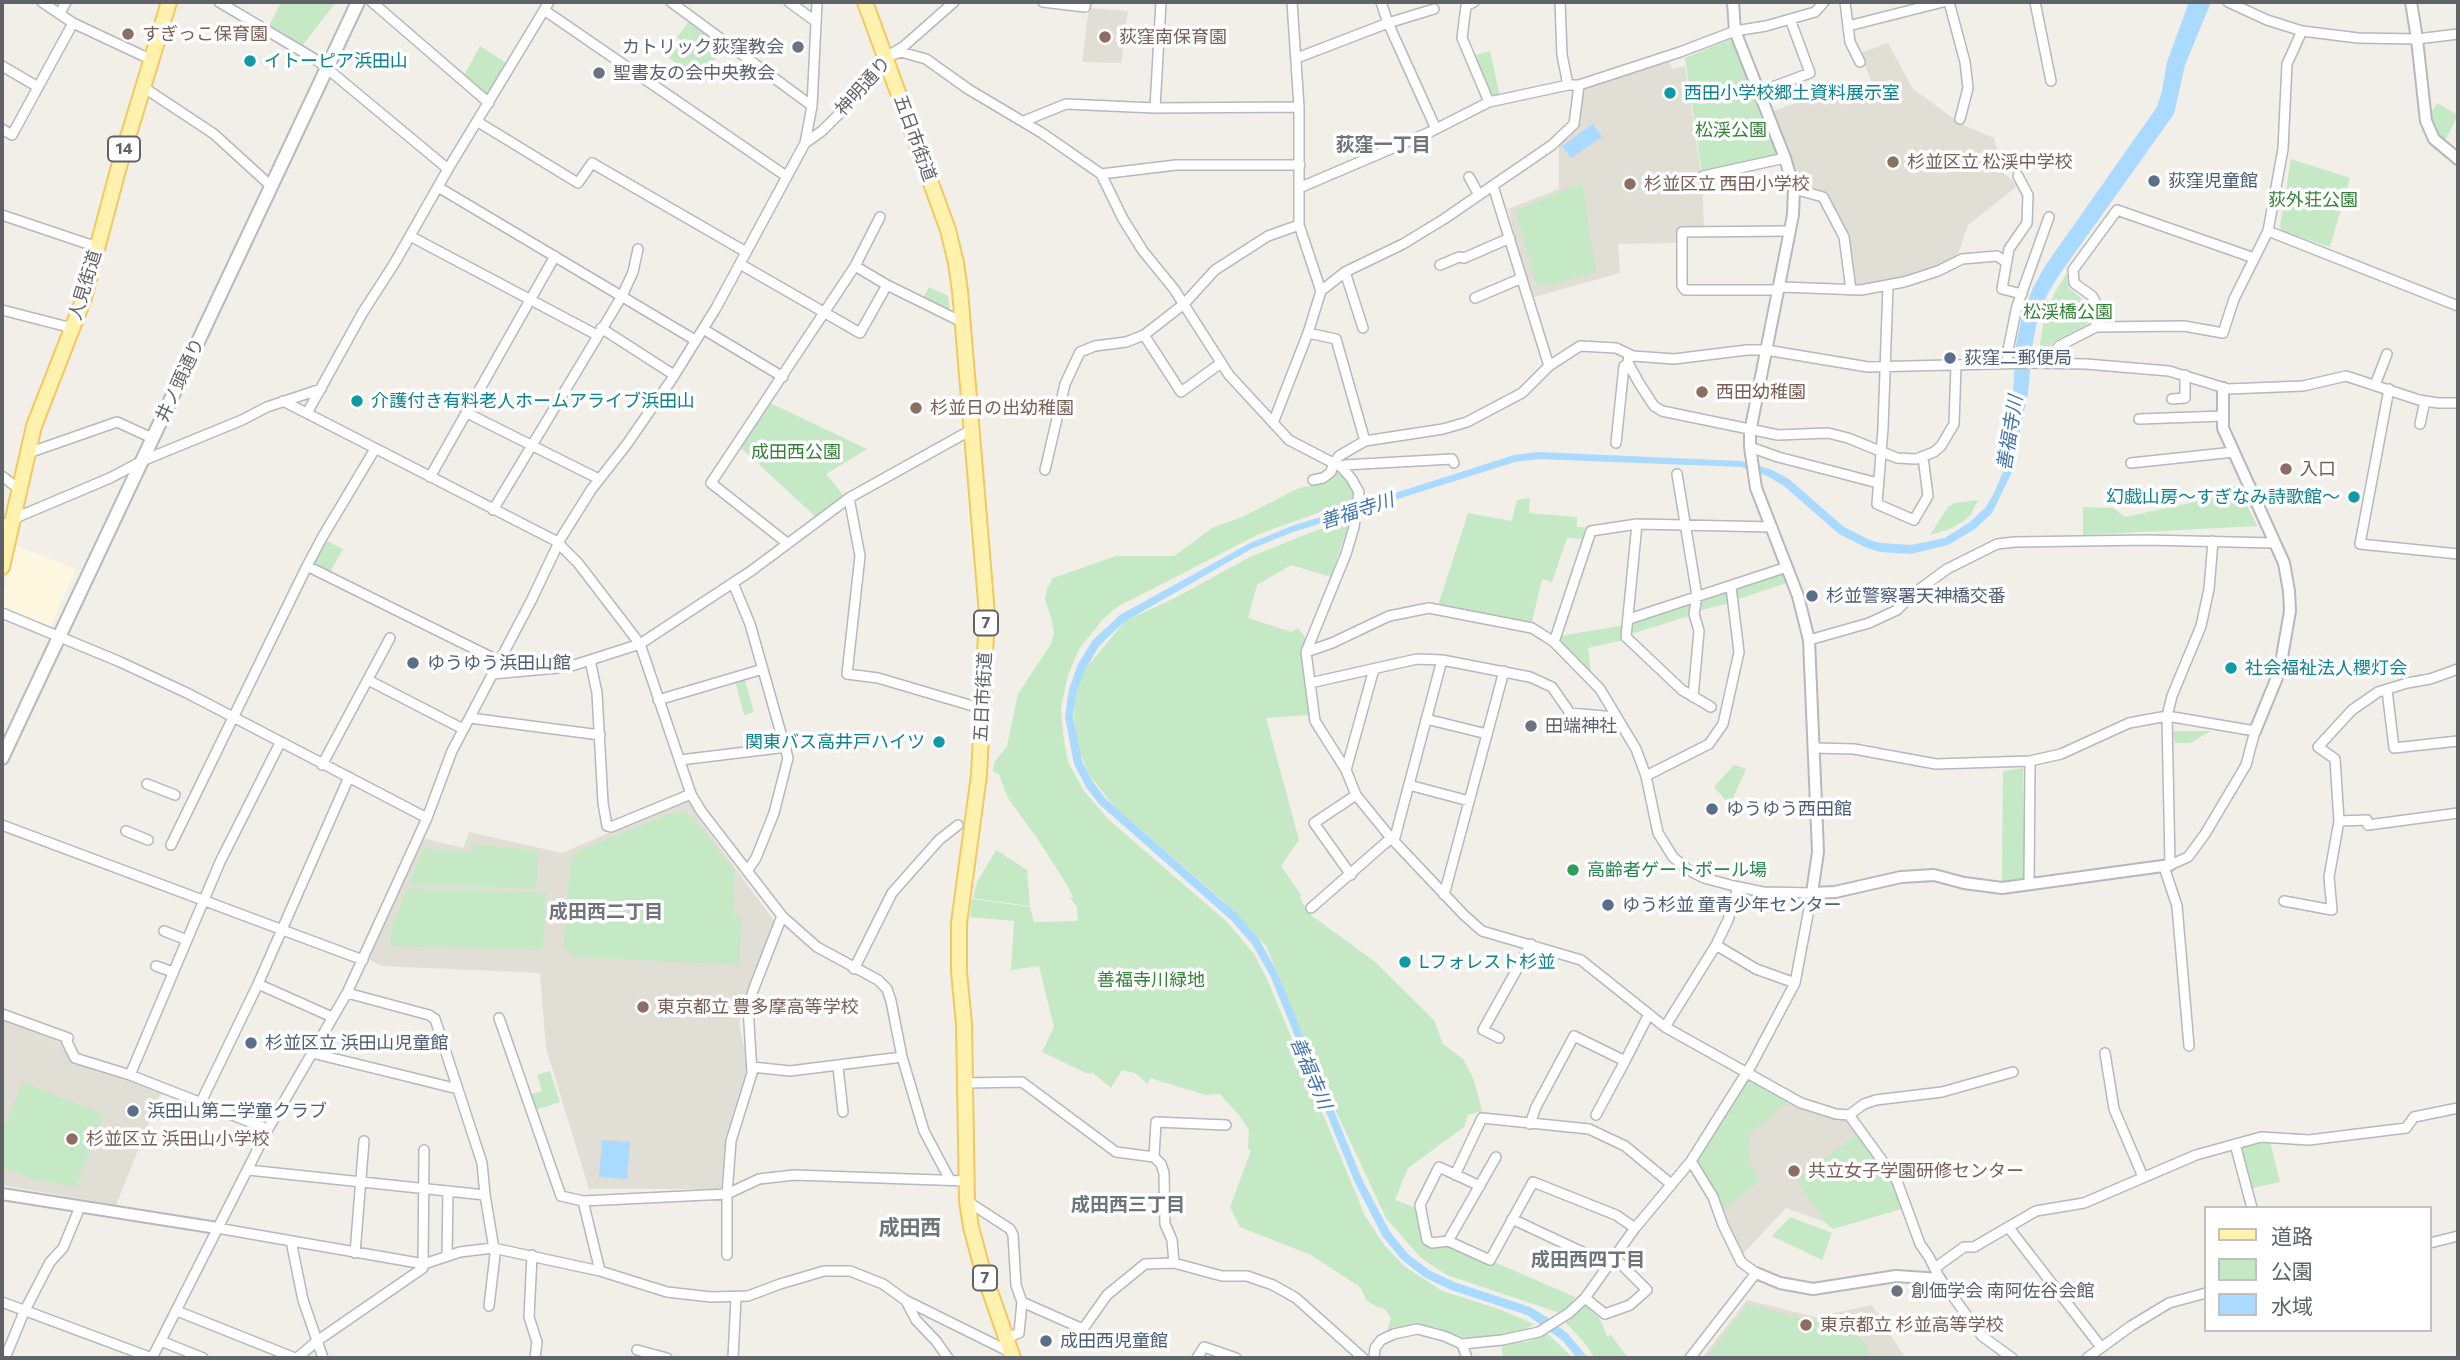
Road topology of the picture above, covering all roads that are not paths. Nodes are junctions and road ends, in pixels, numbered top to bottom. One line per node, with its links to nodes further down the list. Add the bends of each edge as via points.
1 (42, 2): 29 (street)
2 (66, 2): 29 (street)
3 (169, 2): 41 (main road, 人見街道 / 14)
4 (219, 2): 44 (street)
5 (358, 2): 44 (main road, 井ノ頭通り)
6 (372, 2): 52 (street)
7 (671, 2): 53 (street)
8 (789, 2): 31 (street)
9 (817, 2): 31 (street)
10 (865, 2): 39 (main road, 五日市街道 / 7)
11 (954, 2): 39 (street, 神明通り)
12 (1043, 2): 13 (street, via 1085,7)
13 (1086, 2)
14 (1161, 2): 55 (street)
15 (1292, 2): 40 (street)
16 (1381, 2): 33 (street)
17 (1474, 2): 51 (street, via 1466,6 1462,38)
18 (1560, 2): 46 (street)
19 (1733, 2): 35 (street)
20 (1824, 2): 30 (street, via 1815,12)
21 (1845, 2): 34 (street)
22 (1943, 2): 34 (street)
23 (1949, 2): 56 (street, via 1968,88)
24 (2035, 2): 45 (street)
25 (2228, 2): 36 (street)
26 (2411, 2): 38 (street)
27 (546, 6): 52 (street); 67 (street)
28 (1434, 9): 33 (street)
29 (60, 13): 32 (street)
30 (1790, 19): 35 (street); 50 (street, via 1810,73)
31 (815, 21): 53 (street)
32 (73, 23): 41 (street); 48 (street)
33 (1388, 23): 40 (street); 60 (street)
34 (1848, 26): 42 (street)
35 (1735, 31): 47 (street); 50 (street)
36 (2302, 31): 38 (street, via 2358,38); 82 (street, via 2287,64 2283,149)
37 (2458, 34): 38 (street)
38 (2417, 38): 63 (street, via 2429,131)
39 (886, 57): 57 (street, via 901,52 926,60); 61 (street, 神明通り, via 841,112); 109 (main road, 五日市街道 / 7, via 948,230)
40 (1297, 58): 54 (street)
41 (152, 60): 49 (main road, 人見街道 / 14)
42 (1860, 62)
43 (2, 66): 48 (street)
44 (327, 68): 65 (street); 72 (main road, 井ノ頭通り)
45 (2051, 81)
46 (1568, 85): 47 (street); 51 (street)
47 (1579, 85): 71 (street, via 1574,124)
48 (38, 87): 59 (street, via 12,135)
49 (143, 87): 72 (street, via 214,134); 85 (main road, 人見街道 / 14)
50 (1759, 92): 62 (street)
51 (1489, 102): 60 (street)
52 (489, 103): 58 (street)
53 (812, 106): 61 (street)
54 (1299, 107): 55 (street); 64 (street)
55 (1155, 108): 57 (street, via 1066,104)
56 (1960, 118)
57 (1024, 121): 66 (street)
58 (478, 122): 65 (street); 87 (street, via 578,183 592,163)
59 (2, 129)
60 (1436, 129): 74 (street)
61 (805, 143): 67 (street)
62 (1785, 158): 68 (street); 75 (street)
63 (2458, 159)
64 (1300, 165): 66 (street, via 1176,165); 74 (street)
65 (448, 169): 73 (street)
66 (1101, 174): 105 (street, via 1143,251)
67 (786, 176): 87 (street)
68 (1703, 176)
69 (2018, 176): 90 (street, via 2028,195 2027,223)
70 (1469, 177): 76 (street)
71 (1493, 186): 76 (street); 84 (street)
72 (271, 187): 146 (main road, 井ノ頭通り)
73 (439, 187): 83 (street); 88 (street)
74 (1299, 188): 80 (street)
75 (1794, 189): 81 (street); 99 (street, via 1823,197 1844,237)
76 (1479, 195): 94 (street, via 1403,244)
77 (2, 215): 85 (street)
78 (880, 217): 93 (street)
79 (2049, 217): 101 (street)
80 (1299, 225): 100 (street); 105 (street, via 1268,236 1215,270)
81 (1789, 231): 98 (street); 98 (street, via 1682,232 1685,289)
82 (2268, 231): 89 (street); 106 (street)
83 (410, 236): 103 (street); 132 (street)
84 (1510, 238): 92 (street); 95 (street)
85 (97, 247): 111 (main road, 人見街道 / 14)
86 (638, 249): 102 (street, via 634,272)
87 (746, 252): 91 (street)
88 (555, 256): 102 (street); 103 (street)
89 (2254, 258): 110 (street, via 2223,333 2184,326); 110 (street, via 2116,210 2073,270 2074,283 2092,296 2096,305)
90 (2006, 262): 97 (street, via 1997,256 1962,259); 101 (street, via 2002,289)
91 (740, 264): 108 (street); 113 (street)
92 (1440, 265)
93 (855, 266): 96 (street); 108 (street)
94 (1345, 272): 100 (street); 112 (street)
95 (1522, 278): 104 (street); 124 (street)
96 (887, 285): 108 (street, via 860,334); 109 (street)
97 (1888, 286): 99 (street); 126 (street)
98 (1778, 288): 99 (street); 118 (street)
99 (1850, 290)
100 (1321, 291): 115 (street)
101 (2022, 294): 123 (street, via 2011,331)
102 (622, 296): 114 (street); 117 (street)
103 (531, 299): 114 (street); 139 (street)
104 (1475, 299)
105 (1184, 304): 116 (street); 121 (street)
106 (2458, 306)
107 (2, 310): 111 (street)
108 (825, 312): 129 (street)
109 (961, 321): 145 (main road, 五日市街道 / 7)
110 (2096, 327): 122 (street, via 2059,346)
111 (72, 328): 167 (main road, 人見街道 / 14, via 34,426)
112 (1363, 328)
113 (703, 329): 117 (street); 129 (street)
114 (599, 332): 127 (street); 149 (street)
115 (1308, 333): 142 (street); 147 (street, via 1336,339)
116 (1144, 335): 121 (street, via 1181,393); 160 (street, via 1080,352 1065,384)
117 (695, 340): 127 (street)
118 (1766, 350): 120 (street, via 1674,359); 126 (street); 144 (street)
119 (2387, 354): 130 (street)
120 (1628, 358): 124 (street, via 1616,348 1580,346); 144 (street, via 1662,411); 148 (street)
121 (1221, 363): 142 (street)
122 (2048, 363): 123 (street); 128 (street)
123 (2008, 364): 125 (street)
124 (1549, 366): 147 (street, via 1522,393 1467,422)
125 (1956, 366): 126 (street); 155 (street, via 1954,424 1941,446)
126 (1884, 367): 153 (street)
127 (674, 374): 164 (street)
128 (2185, 375): 131 (street); 134 (street, via 2185,398)
129 (783, 377): 175 (street, via 711,483)
130 (2375, 385): 131 (street, via 2346,376 2304,386); 133 (street)
131 (2223, 388): 140 (street)
132 (321, 389): 135 (street); 138 (street)
133 (2389, 389): 136 (street); 178 (street, via 2361,544)
134 (2172, 399)
135 (283, 401): 138 (street); 156 (street)
136 (2425, 401): 137 (street); 143 (street)
137 (2458, 403)
138 (307, 412): 150 (street)
139 (467, 413): 149 (street); 163 (street)
140 (2223, 416): 141 (street); 154 (street, via 2223,428)
141 (2139, 419)
142 (1273, 423): 159 (street, via 1289,440)
143 (2420, 424)
144 (1750, 429): 151 (street); 153 (street, via 1778,435 1828,433)
145 (971, 430): 168 (street); 207 (main road, 五日市街道 / 7, via 986,614)
146 (152, 438): 152 (street, via 117,422); 156 (main road, 井ノ頭通り)
147 (1365, 441): 159 (street, via 1339,457)
148 (1616, 443)
149 (532, 445): 164 (street); 169 (street)
150 (375, 449): 163 (street); 179 (street)
151 (1750, 450): 166 (street); 173 (street, via 1754,480)
152 (34, 451)
153 (1880, 452): 155 (street, via 1897,458); 166 (street)
154 (2234, 452): 158 (street); 176 (street)
155 (1923, 457): 166 (street, via 1928,496 1914,520 1877,504)
156 (142, 461): 170 (street); 187 (main road, 井ノ頭通り)
157 (1454, 463): 159 (street, via 1452,459)
158 (2131, 463)
159 (1337, 466): 165 (street); 192 (street, via 1359,492 1346,554)
160 (1045, 470)
161 (1677, 474): 172 (street)
162 (2, 476): 167 (street)
163 (430, 477): 169 (street)
164 (598, 479): 177 (street)
165 (1313, 480)
166 (1878, 483)
167 (19, 489): 170 (main road, 人見街道 / 14)
168 (849, 498): 175 (street); 207 (street, via 860,556 848,674)
169 (493, 510): 177 (street)
170 (7, 523): 180 (main road, 人見街道 / 14)
171 (1636, 524): 172 (street); 186 (street); 190 (street, via 1591,531)
172 (1687, 526): 173 (street); 184 (street)
173 (1772, 527): 181 (street)
174 (2213, 541): 176 (street); 189 (street, via 1997,544 1940,575 1897,610); 208 (street, via 2201,626)
175 (787, 543): 182 (street)
176 (2274, 543): 214 (street, via 2284,563 2290,611 2278,675)
177 (559, 544): 191 (street); 195 (street)
178 (2458, 554)
179 (307, 566): 195 (street); 210 (street)
180 (2, 567)
181 (1787, 567): 183 (street); 189 (street)
182 (733, 583): 191 (street); 197 (street)
183 (1731, 586): 184 (street); 226 (street, via 1739,652 1723,724 1709,744)
184 (1697, 597): 186 (street); 204 (street)
185 (2, 613): 187 (street)
186 (1629, 620): 204 (street, via 1626,637)
187 (59, 637): 210 (street); 221 (main road, 井ノ頭通り)
188 (390, 638): 201 (street)
189 (1809, 640): 220 (street)
190 (1555, 642): 192 (street, via 1531,628 1429,608 1389,616); 209 (street, via 1600,689)
191 (640, 644): 193 (street); 205 (street)
192 (1306, 652): 202 (street)
193 (590, 660): 200 (street, via 544,671); 216 (street)
194 (1442, 660): 196 (street, via 1417,659); 199 (street); 212 (street)
195 (499, 661): 200 (street)
196 (1374, 668): 202 (street); 225 (street)
197 (763, 669): 205 (street); 219 (street)
198 (2458, 669): 203 (street)
199 (1504, 671): 209 (street, via 1546,683 1570,713); 215 (street)
200 (492, 674): 211 (street)
201 (368, 680): 213 (street); 224 (street)
202 (1310, 683): 225 (street, via 1315,721)
203 (2387, 690): 217 (street, via 2394,748); 236 (street, via 2352,710 2318,747 2335,759)
204 (1693, 696): 206 (street)
205 (658, 700): 222 (street)
206 (1711, 707)
207 (983, 709): 282 (main road, 五日市街道 / 7, via 978,788 959,923)
208 (2167, 716): 214 (street); 223 (street, via 2129,723 2061,754); 243 (street)
209 (1615, 717): 226 (street, via 1636,748)
210 (232, 718): 218 (street); 242 (street)
211 (470, 718): 213 (street); 216 (street)
212 (1426, 719): 215 (street); 229 (street)
213 (463, 729): 235 (street)
214 (2255, 731): 243 (street, via 2246,765 2205,834 2188,857)
215 (1487, 734): 233 (street)
216 (600, 735): 230 (street, via 607,826)
217 (2458, 741)
218 (280, 743): 224 (street); 250 (street)
219 (787, 747): 222 (street); 244 (street, via 774,813)
220 (1815, 748): 223 (street, via 1854,749 1936,764); 248 (street, via 1818,852)
221 (2, 758)
222 (680, 760): 230 (street)
223 (2030, 761): 246 (street)
224 (322, 765): 227 (street)
225 (1346, 770): 232 (street)
226 (1646, 776): 247 (street, via 1658,833 1673,857 1704,878)
227 (349, 777): 235 (street); 254 (street)
228 (147, 784): 231 (street)
229 (1409, 785): 233 (street); 241 (street)
230 (691, 794): 244 (street)
231 (175, 795)
232 (1356, 795): 241 (street); 245 (street, via 1314,823)
233 (1469, 801): 249 (street)
234 (2458, 813): 236 (street, via 2368,825 2367,820)
235 (427, 818): 259 (street)
236 (2339, 821): 251 (street, via 2329,877 2332,910)
237 (2, 825): 250 (street)
238 (958, 825): 261 (street, via 892,893)
239 (126, 831): 240 (street)
240 (149, 840)
241 (1393, 840): 245 (street); 249 (street)
242 (171, 845)
243 (2167, 866): 246 (street); 272 (street, via 2177,906)
244 (748, 870): 253 (street)
245 (1351, 875): 252 (street)
246 (2029, 884): 248 (street, via 2002,888 1934,875)
247 (1738, 887): 248 (street); 258 (street)
248 (1812, 893): 263 (street)
249 (1444, 895): 257 (street, via 1482,930)
250 (204, 899): 254 (street); 256 (street)
251 (2284, 901)
252 (1311, 908)
253 (782, 916): 261 (street, via 817,947); 277 (street, via 748,1007)
254 (281, 930): 259 (street); 264 (street)
255 (164, 931): 256 (street)
256 (187, 940): 262 (street)
257 (1531, 944): 267 (street, via 1581,960); 271 (street, via 1483,1030)
258 (1716, 945): 263 (street, via 1756,969); 270 (street)
259 (363, 960): 265 (street)
260 (156, 966): 262 (street)
261 (854, 969): 275 (street, via 887,989)
262 (173, 972): 281 (street)
263 (1795, 983): 280 (street)
264 (258, 984): 268 (street); 284 (street)
265 (347, 993): 268 (street); 283 (street, via 435,1019)
266 (2, 1014): 281 (street, via 68,1038 75,1058)
267 (1649, 1014): 270 (street); 276 (street)
268 (332, 1017): 274 (street)
269 (499, 1018): 311 (street, via 561,1196)
270 (1665, 1027): 280 (street)
271 (1499, 1038)
272 (2189, 1046)
273 (2105, 1053): 300 (street, via 2114,1109)
274 (312, 1054): 283 (street); 291 (street)
275 (902, 1058): 278 (street); 301 (street, via 924,1131)
276 (1625, 1061): 287 (street); 289 (street, via 1574,1036)
277 (752, 1067): 278 (street, via 790,1071); 309 (street, via 731,1141)
278 (838, 1067): 286 (street)
279 (2013, 1072): 288 (street, via 1942,1092 1876,1100)
280 (1746, 1073): 288 (street, via 1801,1103); 297 (street)
281 (130, 1075): 284 (street)
282 (966, 1083): 295 (street, via 1022,1082 1115,1152); 302 (main road, 五日市街道 / 7)
283 (458, 1089): 310 (street, via 482,1163)
284 (201, 1102): 291 (street)
285 (2458, 1108): 293 (street, via 2414,1117 2406,1128 2309,1140 2261,1137)
286 (844, 1112)
287 (1596, 1115)
288 (1849, 1115): 331 (street, via 1897,1181 1920,1244)
289 (1530, 1124): 299 (street, via 1482,1118); 304 (street, via 1589,1129 1625,1146)
290 (1226, 1125): 295 (street, via 1156,1122)
291 (268, 1129): 298 (street)
292 (364, 1141): 303 (street)
293 (2235, 1144): 300 (street); 313 (street)
294 (424, 1150): 306 (street)
295 (1154, 1157): 329 (street, via 1165,1178 1165,1224)
296 (1496, 1157): 305 (street)
297 (1690, 1161): 304 (street); 333 (street, via 1713,1197 1741,1262)
298 (248, 1170): 303 (street); 317 (street)
299 (1455, 1174): 305 (street); 321 (street, via 1439,1167 1420,1205 1427,1240)
300 (2143, 1177): 318 (street, via 2084,1203 2036,1211)
301 (950, 1180): 302 (street); 309 (street, via 794,1175 759,1179)
302 (967, 1181): 312 (main road, 五日市街道 / 7)
303 (361, 1182): 306 (street); 324 (street)
304 (1671, 1184): 316 (street)
305 (1479, 1186): 321 (street)
306 (423, 1188): 307 (street); 330 (street)
307 (448, 1191): 310 (street); 327 (street)
308 (2, 1194): 314 (street)
309 (727, 1194): 311 (street); 326 (street)
310 (485, 1195): 323 (street)
311 (583, 1201): 332 (street)
312 (967, 1201): 339 (street, via 1010,1229); 344 (main road, 五日市街道 / 7, via 982,1268)
313 (2251, 1206)
314 (80, 1207): 317 (street); 343 (street, via 63,1248 50,1262)
315 (1512, 1219): 316 (street, via 1533,1182); 321 (street, via 1490,1260); 328 (street)
316 (1635, 1227): 328 (street)
317 (217, 1228): 320 (street); 342 (street)
318 (2009, 1228): 331 (street, via 1974,1247 1964,1247); 348 (street)
319 (2458, 1236): 322 (street)
320 (291, 1241): 324 (street); 345 (street)
321 (1448, 1241)
322 (2432, 1242)
323 (493, 1248): 325 (street); 327 (street); 341 (street)
324 (355, 1253): 330 (street)
325 (532, 1255): 332 (street); 356 (street, via 529,1317 537,1342)
326 (727, 1255)
327 (447, 1256): 330 (street)
328 (1611, 1261): 337 (street); 337 (street, via 1647,1290 1630,1305 1605,1314)
329 (1174, 1263): 339 (street, via 1145,1264 1107,1296 1083,1329); 362 (street, via 1273,1285 1303,1303)
330 (424, 1264): 345 (street, via 416,1275)
331 (1935, 1268): 334 (street)
332 (600, 1271): 336 (street, via 667,1292)
333 (1756, 1273): 334 (street, via 1812,1289 1896,1276); 365 (street)
334 (1940, 1279): 366 (street, via 1982,1336)
335 (2204, 1294): 348 (street, via 2169,1303)
336 (736, 1298): 338 (street, via 841,1269 883,1284); 358 (street)
337 (1585, 1298): 347 (street, via 1543,1330)
338 (905, 1300): 350 (street); 359 (street)
339 (1022, 1302): 344 (street, via 1019,1334)
340 (2, 1303): 343 (street)
341 (489, 1306)
342 (177, 1311): 346 (street); 354 (street)
343 (24, 1312): 351 (street); 352 (street)
344 (1006, 1338): 350 (main road, 五日市街道 / 7)
345 (317, 1340): 354 (street); 355 (street)
346 (161, 1341): 352 (street); 353 (street)
347 (1462, 1343): 363 (street, via 1417,1329 1381,1340); 364 (street)
348 (2101, 1347): 367 (street)
349 (637, 1350): 357 (street)
350 (1016, 1356)
351 (5, 1358)
352 (152, 1358)
353 (203, 1358)
354 (296, 1358)
355 (323, 1358)
356 (535, 1358)
357 (667, 1358)
358 (733, 1358)
359 (948, 1358)
360 (1196, 1358): 361 (street, via 1204,1347)
361 (1236, 1358)
362 (1363, 1358)
363 (1374, 1358)
364 (1467, 1358)
365 (1690, 1358)
366 (2012, 1358)
367 (2087, 1358)

